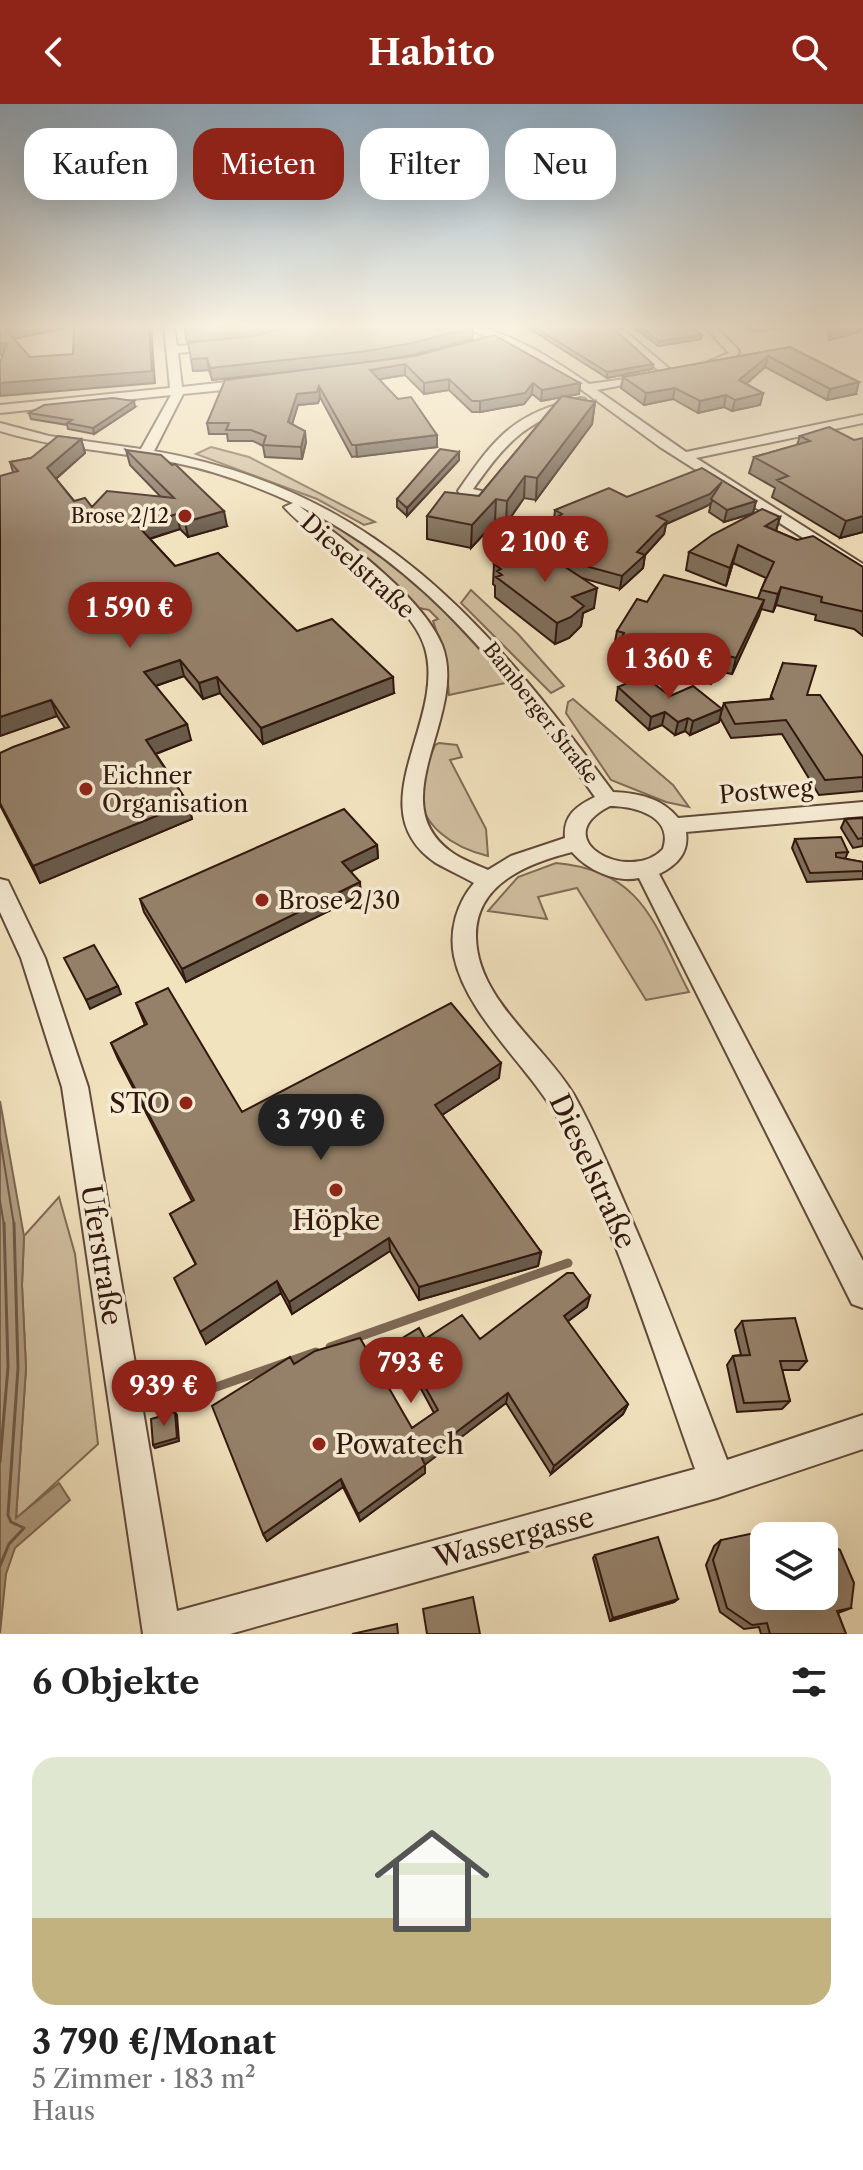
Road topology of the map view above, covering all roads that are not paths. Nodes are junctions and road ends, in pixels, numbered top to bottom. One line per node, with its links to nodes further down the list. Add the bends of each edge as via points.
1 (114, 397): 4 (street)
2 (176, 397): 7 (street)
3 (602, 398): 9 (street); 12 (street, via 549,408 516,426 465,491)
4 (0, 409)
5 (863, 419): 9 (street)
6 (0, 427): 8 (street, Bamberger Straße)
7 (161, 428): 8 (street); 10 (street)
8 (146, 453): 10 (street, Bamberger Straße)
9 (685, 456): 13 (street)
10 (182, 460): 11 (street, Bamberger Straße)
11 (240, 476): 14 (street, Bamberger Straße, via 346,525 444,597 507,664); 19 (street, Dieselstraße, via 310,521 413,615 435,648 436,705 413,776 410,809 421,837 441,857)
12 (484, 496)
13 (863, 571)
14 (607, 799): 16 (street, Bamberger Straße, via 646,804); 17 (street, Bamberger Straße, via 577,815 572,828)
15 (863, 809): 16 (street, Postweg)
16 (674, 826): 18 (street, via 674,853)
17 (576, 843): 18 (street, via 604,866); 19 (street, Dieselstraße, via 501,868)
18 (646, 870): 21 (street)
19 (488, 880): 23 (street, Dieselstraße, via 468,912 466,960 580,1132)
20 (0, 887): 24 (street, Uferstraße, via 33,958 75,1087)
21 (863, 1293)
22 (863, 1432): 23 (street, Wassergasse)
23 (717, 1481): 24 (street, Wassergasse)
24 (162, 1634)

